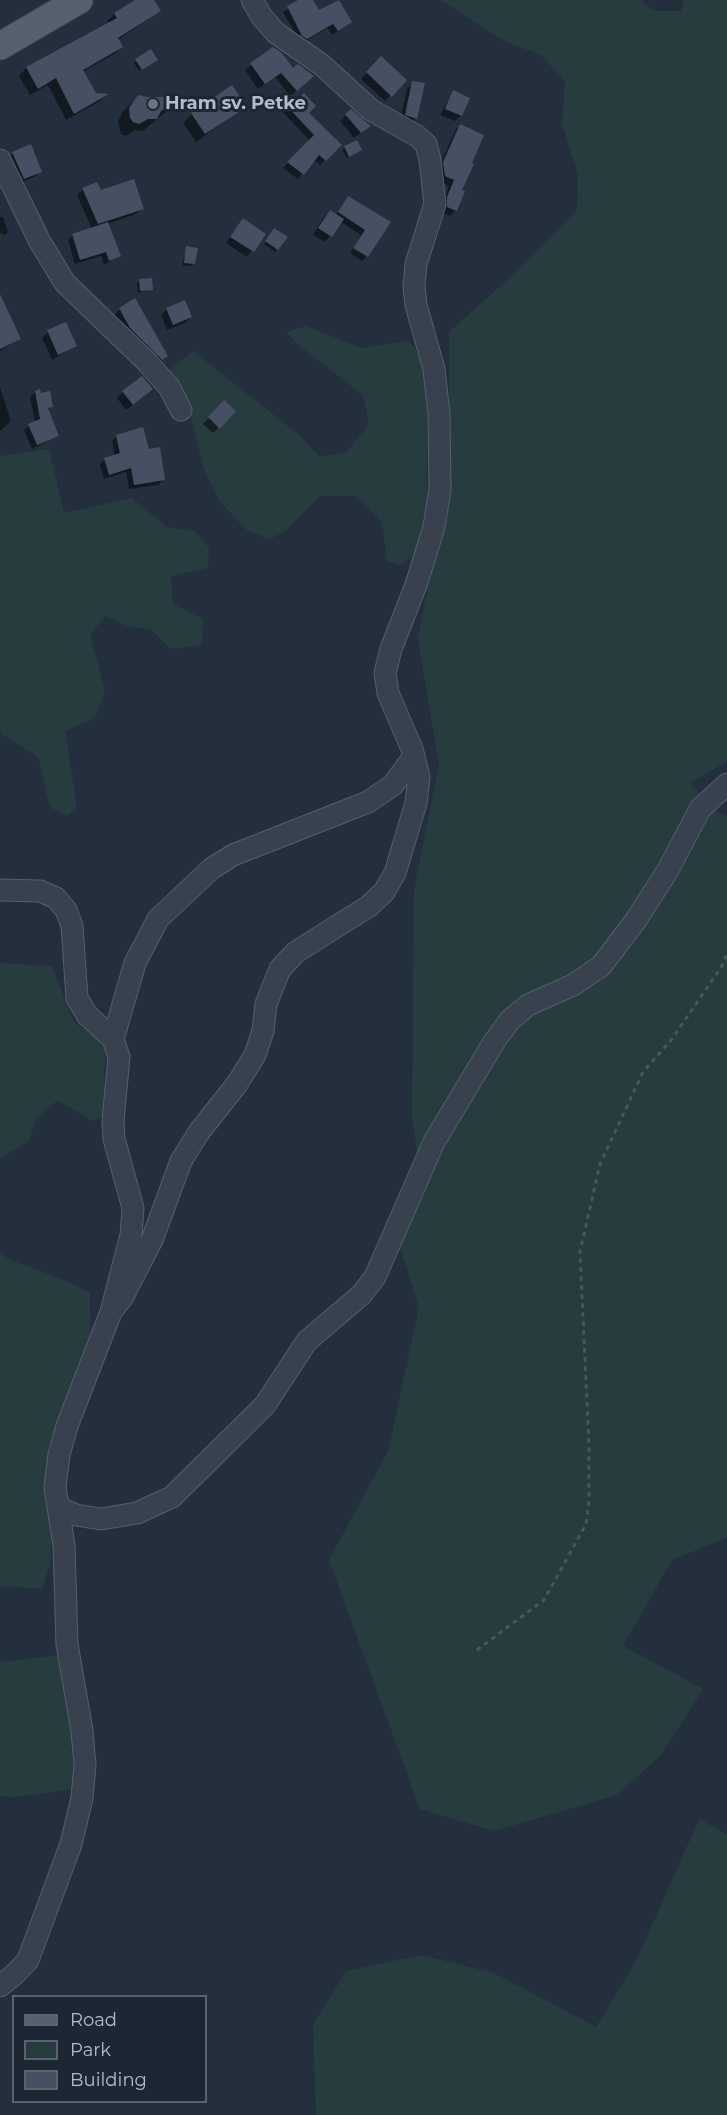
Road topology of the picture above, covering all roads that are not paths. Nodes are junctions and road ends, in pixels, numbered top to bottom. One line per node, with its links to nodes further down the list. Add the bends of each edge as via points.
1 (79, 0): 3 (main road)
2 (252, 0): 6 (street, via 276,33 322,65 371,110 426,144 430,160 435,204 416,264 414,286 434,369 440,489 434,527 385,673 388,693)
3 (0, 46)
4 (0, 160): 5 (street, via 65,283 147,362 169,387)
5 (181, 410)
6 (414, 756): 9 (street, via 393,785 368,802 233,855 211,869 158,919 149,933 135,963); 10 (street, via 419,777 416,802 395,873 384,892 369,906 296,952 280,969 266,1004 255,1055 181,1161 152,1240)
7 (727, 784): 11 (street, via 700,809 668,870 601,966 587,978 528,1005 510,1020 434,1142 375,1277 362,1295 307,1341 265,1405 172,1497 137,1514 101,1519)
8 (0, 890): 9 (street, via 40,891 56,898 66,910 72,926 77,998 87,1016)
9 (113, 1039): 10 (street, via 119,1056 114,1139 133,1208 131,1235)
10 (111, 1312): 11 (street, via 59,1455 55,1487)
11 (60, 1508): 12 (street, via 67,1644 84,1754 82,1798 65,1863 28,1960)
12 (0, 1986)

